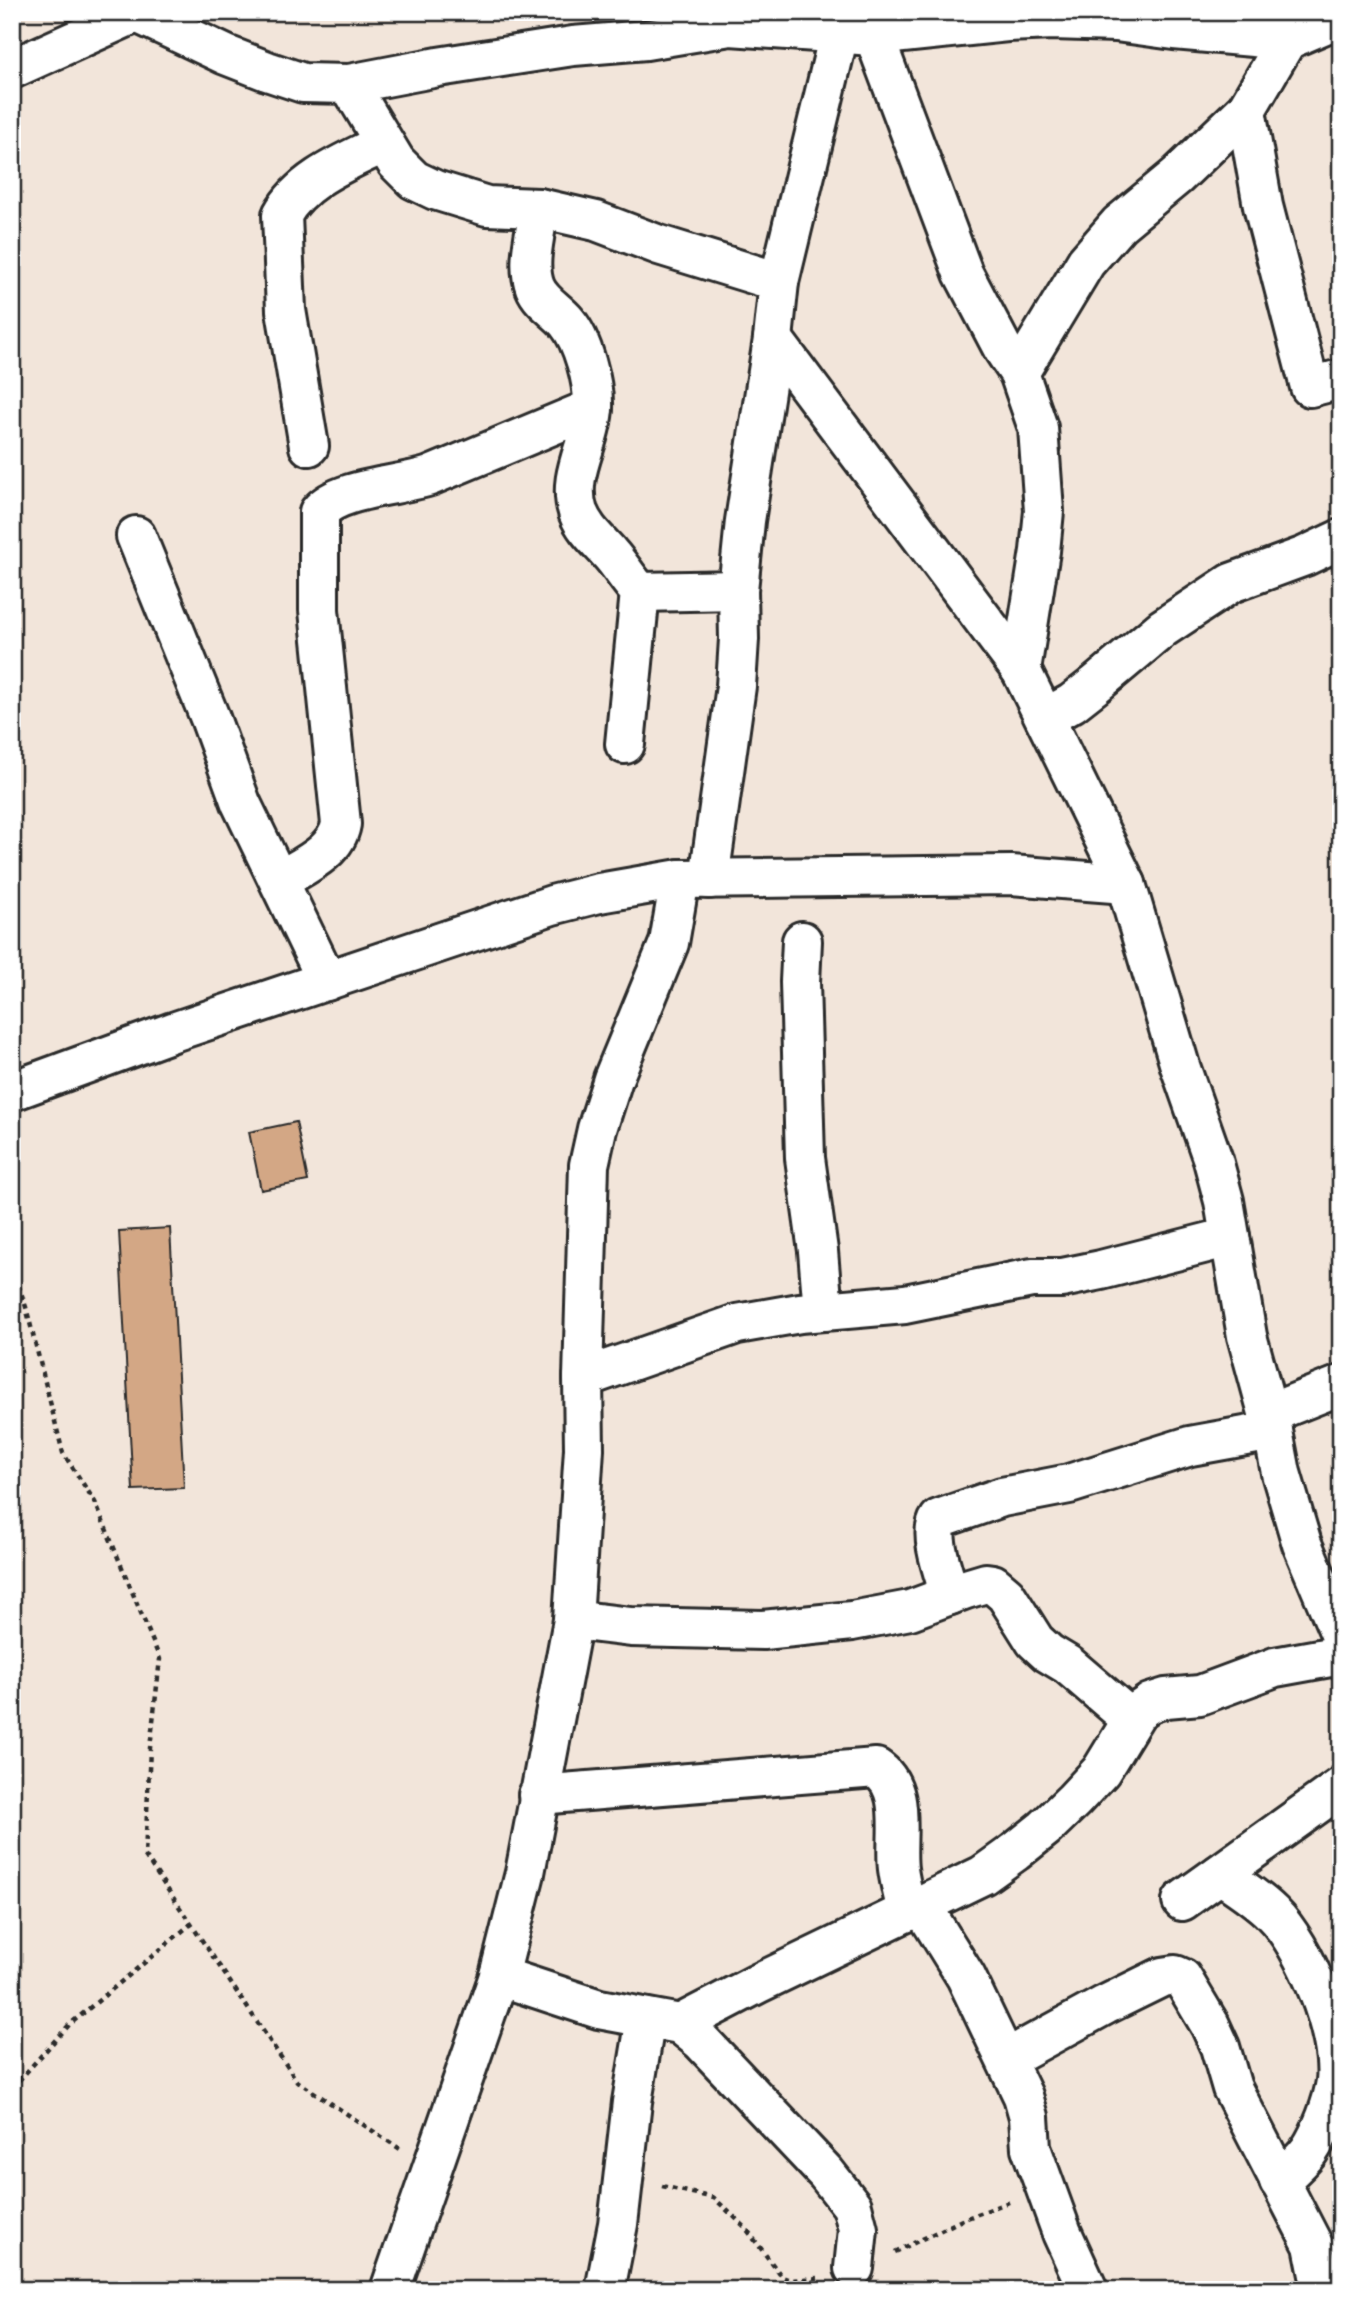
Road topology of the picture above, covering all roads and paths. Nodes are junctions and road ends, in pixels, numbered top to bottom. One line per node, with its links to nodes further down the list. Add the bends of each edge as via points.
1 (136, 12): 6 (street); 7 (street, via 267,71 303,83)
2 (1053, 16): 4 (street); 5 (street)
3 (1341, 17): 5 (street)
4 (851, 27): 7 (street, via 730,26 479,60); 11 (street); 13 (street, via 963,273)
5 (1287, 40): 8 (street)
6 (12, 69)
7 (349, 84): 9 (street)
8 (1246, 110): 13 (street, via 1119,223 1086,262); 14 (street, via 1263,206 1310,387)
9 (384, 143): 10 (street, via 414,180 435,190 487,206); 16 (street, via 304,188 282,215 286,310)
10 (539, 208): 11 (street); 15 (street, via 534,281 540,296 576,333 584,350)
11 (779, 282): 12 (street)
12 (773, 339): 19 (street); 21 (street)
13 (1019, 373): 21 (street, via 1038,428 1044,511)
14 (1341, 379)
15 (593, 408): 20 (street, via 574,498 590,533); 25 (street, via 430,476 335,498 319,512 319,610 341,824 327,850)
16 (309, 446)
17 (136, 536): 25 (street, via 241,803)
18 (1341, 539): 22 (street, via 1231,583 1163,628 1072,703)
19 (738, 590): 20 (street); 24 (street, via 736,687)
20 (640, 592): 23 (street)
21 (1021, 670): 22 (street)
22 (1045, 718): 26 (street)
23 (625, 744)
24 (695, 879): 26 (street, via 1011,875); 28 (street, via 552,905); 33 (street, via 597,1129 587,1234)
25 (279, 881): 28 (street)
26 (1126, 884): 30 (street, via 1213,1160)
27 (803, 942): 32 (street, via 805,1158)
28 (327, 981): 29 (street)
29 (13, 1089)
30 (1230, 1237): 32 (street, via 1062,1278 1032,1278 905,1304); 35 (street, via 1247,1336)
31 (12, 1266): 46 (path, via 63,1453 95,1502 160,1659 145,1856)
32 (823, 1311): 33 (street, via 737,1324)
33 (583, 1378): 37 (street, via 584,1449)
34 (1341, 1385): 35 (street)
35 (1270, 1422): 36 (street, via 939,1519 934,1536); 38 (street, via 1302,1544)
36 (950, 1595): 37 (street, via 910,1610 852,1621 762,1630 631,1627); 40 (street, via 986,1583 998,1587 1035,1642)
37 (573, 1620): 42 (street)
38 (1341, 1636)
39 (1341, 1655): 40 (street, via 1275,1667 1200,1695 1166,1698 1150,1703)
40 (1131, 1719): 45 (street, via 1101,1771 1045,1828 983,1875)
41 (1341, 1787): 43 (street)
42 (538, 1795): 45 (street, via 876,1768 892,1785 897,1804 898,1869); 47 (street, via 525,1873)
43 (1220, 1874): 44 (street); 52 (street, via 1273,1913 1293,1940 1318,1991 1335,2059 1336,2081 1327,2114 1311,2148)
44 (1182, 1901)
45 (915, 1909): 48 (street, via 757,1984); 49 (street, via 966,1977)
46 (191, 1924): 50 (path, via 69,2025); 51 (path, via 297,2081)
47 (499, 1976): 48 (street, via 599,2009); 51 (street)
48 (663, 2021): 53 (street, via 701,2041 852,2206 858,2229); 55 (street, via 632,2102)
49 (1006, 2059): 52 (street, via 1162,1977 1180,1976 1210,2025 1233,2088); 56 (street, via 1029,2117 1031,2148)
50 (12, 2088)
51 (433, 2170): 54 (street)
52 (1279, 2181): 57 (street, via 1313,2245)
53 (854, 2268)
54 (390, 2290)
55 (605, 2290)
56 (1088, 2290)
57 (1322, 2290)

